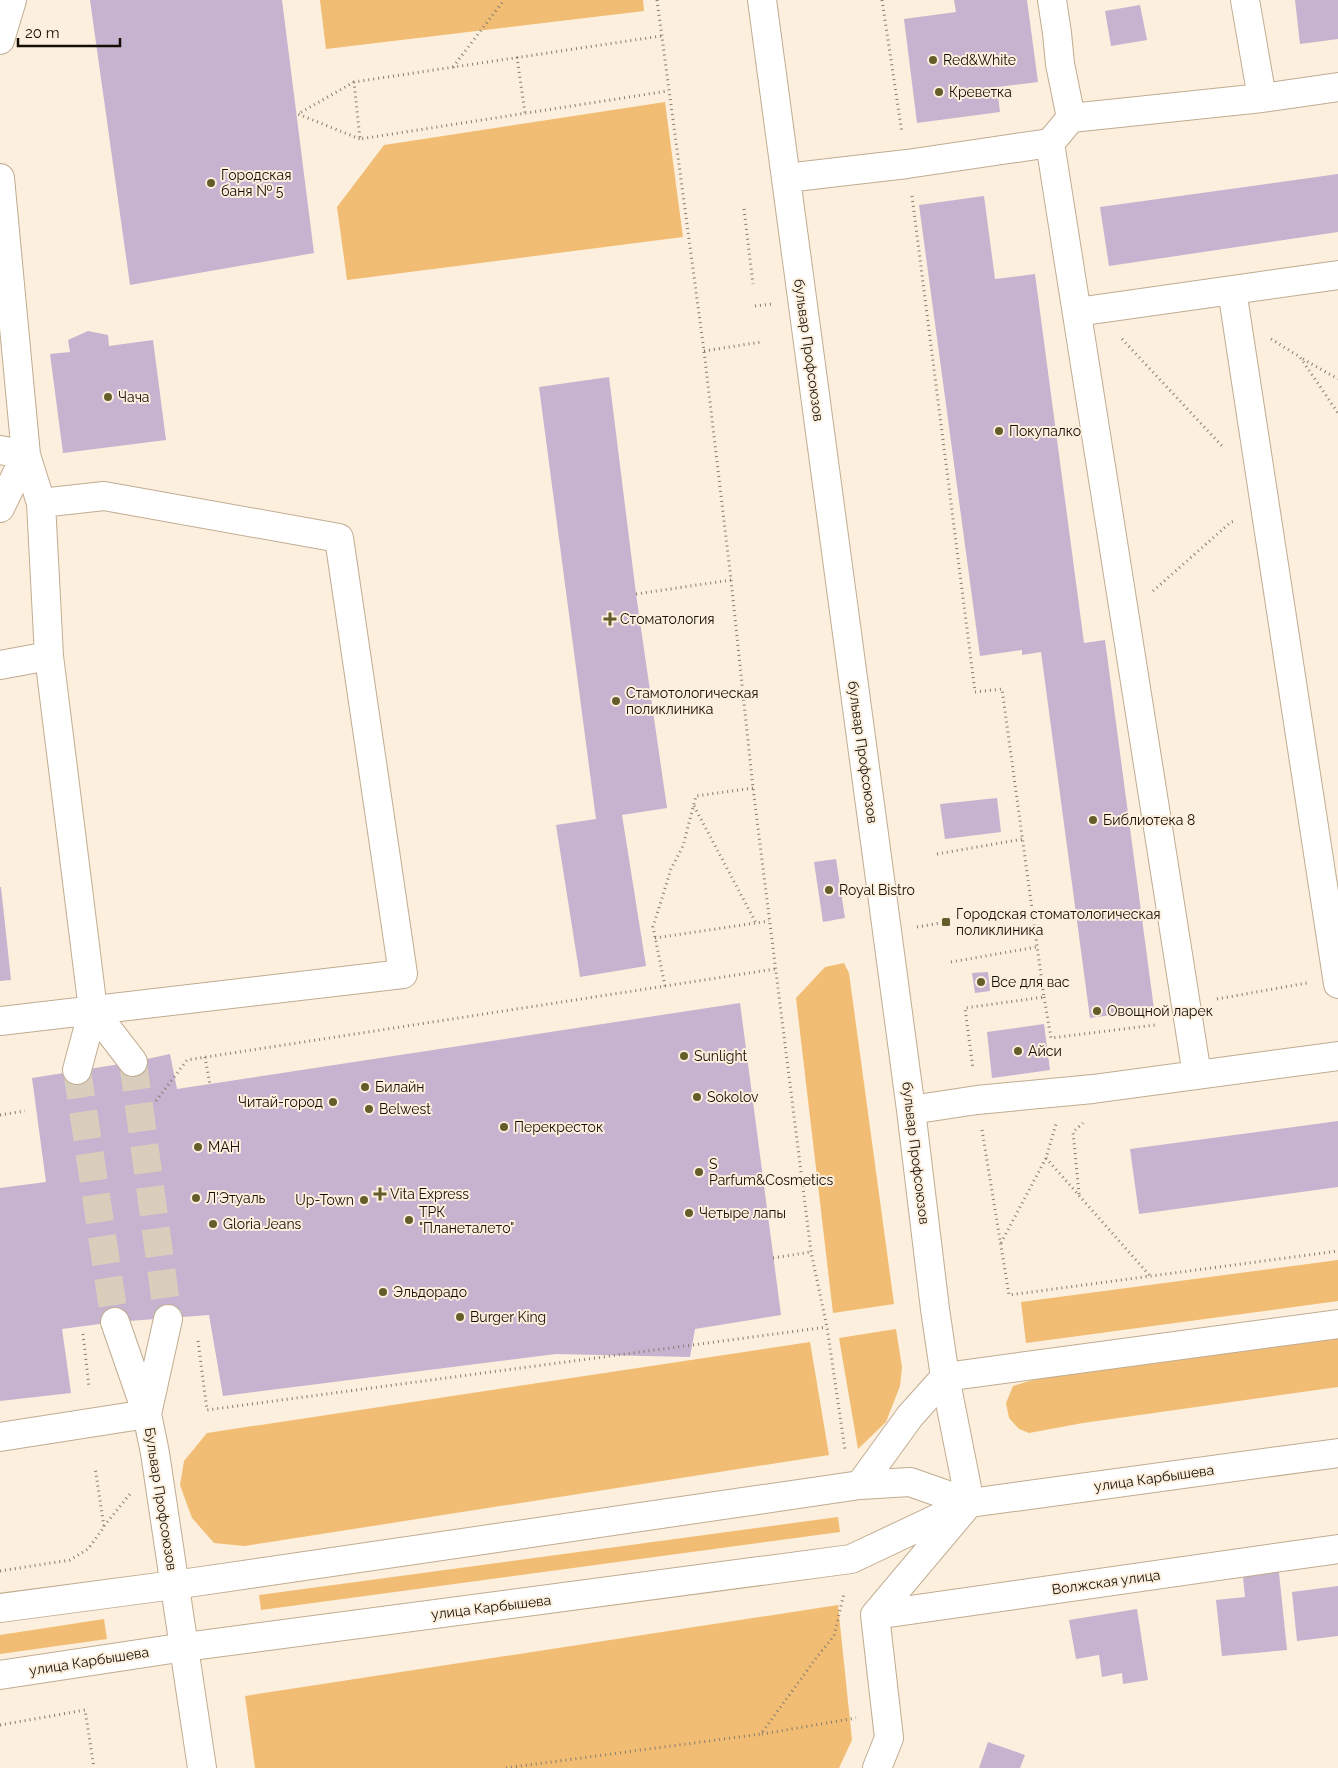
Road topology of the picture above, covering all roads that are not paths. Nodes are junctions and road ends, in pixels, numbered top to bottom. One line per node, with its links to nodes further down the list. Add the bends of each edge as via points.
1 (12, 0): 5 (street)
2 (762, 0): 11 (street, бульвар Профсоюзов)
3 (1052, 0): 8 (street)
4 (1245, 0): 7 (street)
5 (0, 40)
6 (1338, 87): 7 (street)
7 (1262, 98): 8 (street)
8 (1071, 118): 9 (street)
9 (1050, 143): 11 (street); 14 (street)
10 (0, 178): 16 (street)
11 (786, 178): 28 (street, бульвар Профсоюзов)
12 (1338, 276): 13 (street)
13 (1232, 290): 14 (street); 21 (street)
14 (1085, 310): 27 (street, via 1124,616)
15 (0, 450): 16 (street)
16 (26, 455): 17 (street); 18 (street)
17 (41, 503): 19 (street); 22 (street, via 104,496 339,538 403,974)
18 (0, 508)
19 (49, 656): 20 (street); 22 (street)
20 (0, 665)
21 (1338, 981)
22 (93, 1010): 23 (street); 25 (street); 26 (street)
23 (0, 1022)
24 (1338, 1056): 27 (street)
25 (133, 1062)
26 (77, 1070)
27 (1196, 1075): 28 (street)
28 (911, 1110): 32 (street, бульвар Профсоюзов)
29 (168, 1318): 33 (street, Бульвар Профсоюзов)
30 (115, 1322): 33 (street, Бульвар Профсоюзов)
31 (1338, 1324): 32 (street)
32 (945, 1377): 36 (street, via 910,1416); 37 (street, бульвар Профсоюзов)
33 (147, 1414): 34 (street); 39 (street, Бульвар Профсоюзов)
34 (0, 1437)
35 (1338, 1453): 37 (street, улица Карбышева)
36 (860, 1485): 37 (street, улица Карбышева, via 910,1482); 39 (street, улица Карбышева)
37 (970, 1502): 41 (street); 42 (street, улица Карбышева, via 851,1559)
38 (1338, 1549): 41 (street, Волжская улица)
39 (174, 1585): 40 (street, улица Карбышева); 42 (street, Бульвар Профсоюзов)
40 (0, 1608)
41 (875, 1615): 45 (street, via 889,1738)
42 (185, 1647): 43 (street, улица Карбышева); 44 (street, Бульвар Профсоюзов)
43 (0, 1675)
44 (202, 1768)
45 (876, 1768)

